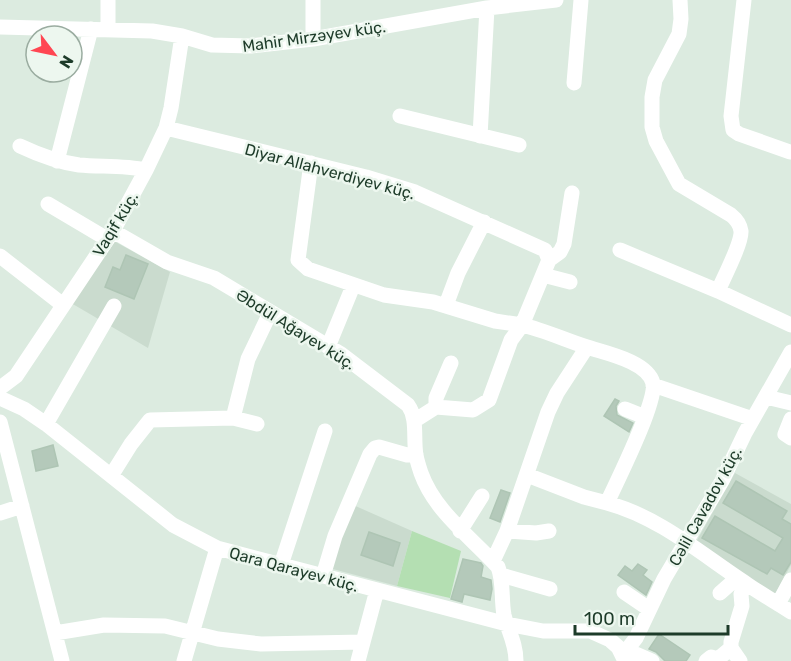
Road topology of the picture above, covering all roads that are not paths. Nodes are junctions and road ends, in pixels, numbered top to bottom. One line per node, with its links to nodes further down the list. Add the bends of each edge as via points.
1 (108, 0): 10 (street)
2 (313, 0): 12 (street)
3 (556, 0): 7 (street, Mahir Mirzəyev küç.)
4 (581, 0): 13 (street)
5 (680, 0): 33 (street, via 679,34 655,80 652,127 679,184 737,221 739,241)
6 (744, 0): 19 (street, via 730,116 733,130)
7 (479, 6): 12 (street, Mahir Mirzəyev küç.); 16 (street)
8 (0, 27): 9 (street, Mahir Mirzəyev küç.)
9 (91, 29): 10 (street, Mahir Mirzəyev küç.); 20 (street)
10 (108, 30): 11 (street, Mahir Mirzəyev küç.)
11 (182, 36): 12 (street, Mahir Mirzəyev küç., via 231,47); 15 (street, Vaqif küç.)
12 (313, 39)
13 (574, 83)
14 (400, 116): 16 (street)
15 (165, 128): 21 (street, Diyar Allahverdiyev küç.); 22 (street, Vaqif küç.)
16 (480, 136): 17 (street)
17 (519, 145)
18 (20, 146): 20 (street)
19 (790, 152)
20 (57, 161): 22 (street)
21 (311, 163): 25 (street, Diyar Allahverdiyev küç., via 415,192); 32 (street, via 298,260)
22 (146, 171): 26 (street, Vaqif küç.)
23 (572, 193): 29 (street, via 564,244)
24 (48, 204): 26 (street, Əbdül Ağayev küç.)
25 (484, 222): 29 (street, Diyar Allahverdiyev küç., via 545,250); 35 (street)
26 (110, 235): 34 (street, Vaqif küç.); 37 (street, Əbdül Ağayev küç., via 167,262 214,278)
27 (620, 250): 33 (street)
28 (0, 256): 34 (street)
29 (549, 260): 30 (street)
30 (543, 275): 31 (street); 38 (street)
31 (570, 282)
32 (353, 286): 35 (street); 40 (street)
33 (718, 291): 39 (street)
34 (63, 305): 45 (street, Vaqif küç., via 16,375)
35 (446, 305): 38 (street, via 495,321)
36 (114, 306): 57 (street)
37 (270, 313): 40 (street, Əbdül Ağayev küç.); 52 (street, via 248,359)
38 (522, 325): 41 (street); 49 (street, via 511,340 489,400 473,410)
39 (791, 325)
40 (328, 347): 55 (street, Əbdül Ağayev küç., via 408,405)
41 (587, 347): 44 (street, via 630,362 649,376); 62 (street, via 548,412)
42 (791, 352): 46 (street, Cəlil Cavadov küç.)
43 (451, 363): 49 (street)
44 (653, 385): 51 (street); 53 (street)
45 (0, 388)
46 (766, 397): 48 (street); 53 (street, Cəlil Cavadov küç.)
47 (0, 399): 57 (street, Qara Qarayev küç.)
48 (791, 403)
49 (436, 407): 55 (street)
50 (625, 409): 51 (street)
51 (645, 417): 65 (street)
52 (233, 418): 58 (street); 63 (street, via 150,420)
53 (753, 419): 71 (street, Cəlil Cavadov küç.)
54 (791, 419): 60 (street, via 785,434)
55 (414, 421): 61 (street)
56 (0, 422): 66 (street)
57 (46, 424): 63 (street, Qara Qarayev küç.)
58 (257, 424)
59 (325, 431): 74 (street)
60 (791, 438)
61 (416, 454): 68 (street, via 426,484); 76 (street, via 379,447 370,454 339,526)
62 (527, 475): 65 (street); 69 (street)
63 (111, 476): 72 (street, Qara Qarayev küç., via 173,525)
64 (482, 496): 68 (street)
65 (607, 503): 71 (street, via 646,517)
66 (22, 506): 67 (street); 87 (street)
67 (0, 513)
68 (460, 531): 73 (street)
69 (507, 531): 70 (street); 73 (street)
70 (549, 531)
71 (686, 541): 78 (street); 84 (street, Cəlil Cavadov küç.)
72 (217, 548): 74 (street, Qara Qarayev küç.); 86 (street)
73 (493, 561): 75 (street)
74 (281, 565): 76 (street, Qara Qarayev küç.)
75 (501, 575): 79 (street); 85 (street)
76 (323, 576): 80 (street, Qara Qarayev küç.)
77 (791, 580): 83 (street)
78 (742, 581): 82 (street); 83 (street); 89 (street)
79 (550, 589)
80 (376, 590): 85 (street, Qara Qarayev küç.); 88 (street)
81 (624, 592): 84 (street)
82 (720, 593)
83 (785, 608)
84 (649, 609): 90 (street, Cəlil Cavadov küç.)
85 (507, 624): 90 (street, Qara Qarayev küç., via 543,631 590,631 610,640); 94 (street, via 515,643)
86 (191, 631): 87 (street, via 165,626 104,625); 88 (street, via 261,645); 92 (street)
87 (55, 633): 91 (street)
88 (363, 642): 93 (street)
89 (735, 655): 96 (street)
90 (624, 658): 95 (street, via 636,654)
91 (62, 661)
92 (184, 661)
93 (358, 661)
94 (516, 661)
95 (652, 661)
96 (706, 661)

